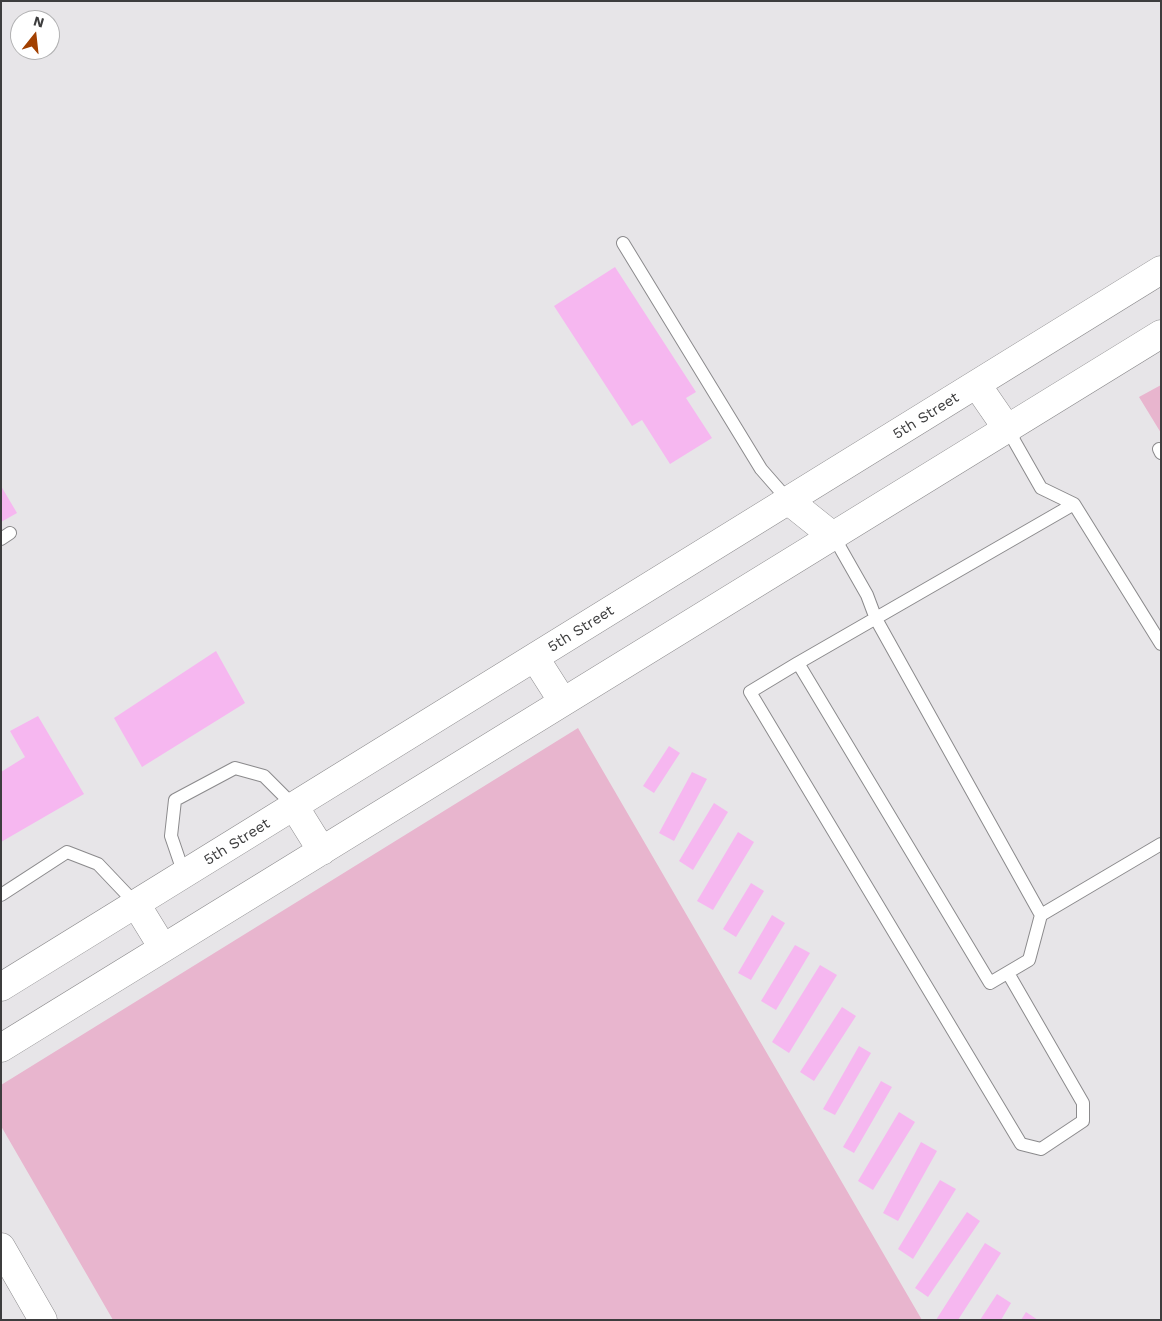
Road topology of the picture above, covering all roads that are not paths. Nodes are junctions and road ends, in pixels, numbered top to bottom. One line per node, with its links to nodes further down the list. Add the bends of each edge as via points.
1 (623, 243): 6 (lane, via 761,469)
2 (1161, 270): 4 (main road, 5th Street)
3 (1161, 334): 5 (main road)
4 (977, 384): 5 (main road); 6 (main road, 5th Street)
5 (1008, 430): 7 (lane, via 1040,488); 8 (main road)
6 (788, 501): 8 (main road); 11 (main road, 5th Street)
7 (1074, 504): 9 (lane); 10 (lane)
8 (834, 537): 9 (lane, via 867,595); 13 (main road)
9 (876, 619): 12 (lane); 20 (lane)
10 (1161, 644)
11 (534, 658): 13 (main road); 14 (main road, 5th Street)
12 (798, 662): 22 (lane, via 990,983); 22 (lane, via 750,692 1021,1144 1040,1149 1083,1120 1083,1103)
13 (563, 702): 16 (main road)
14 (294, 806): 16 (main road); 17 (main road, 5th Street); 17 (lane, via 264,776 235,768 175,800 172,836)
15 (1161, 844): 20 (lane)
16 (322, 851): 21 (main road)
17 (184, 874): 19 (main road, 5th Street)
18 (1, 895): 19 (lane, via 67,852 98,864)
19 (136, 904): 21 (main road); 23 (main road, 5th Street)
20 (1041, 915): 22 (lane, via 1029,960)
21 (163, 948): 24 (main road)
22 (1008, 973)
23 (1, 987)
24 (1, 1048)
25 (1, 1248): 26 (main road)
26 (43, 1320)

